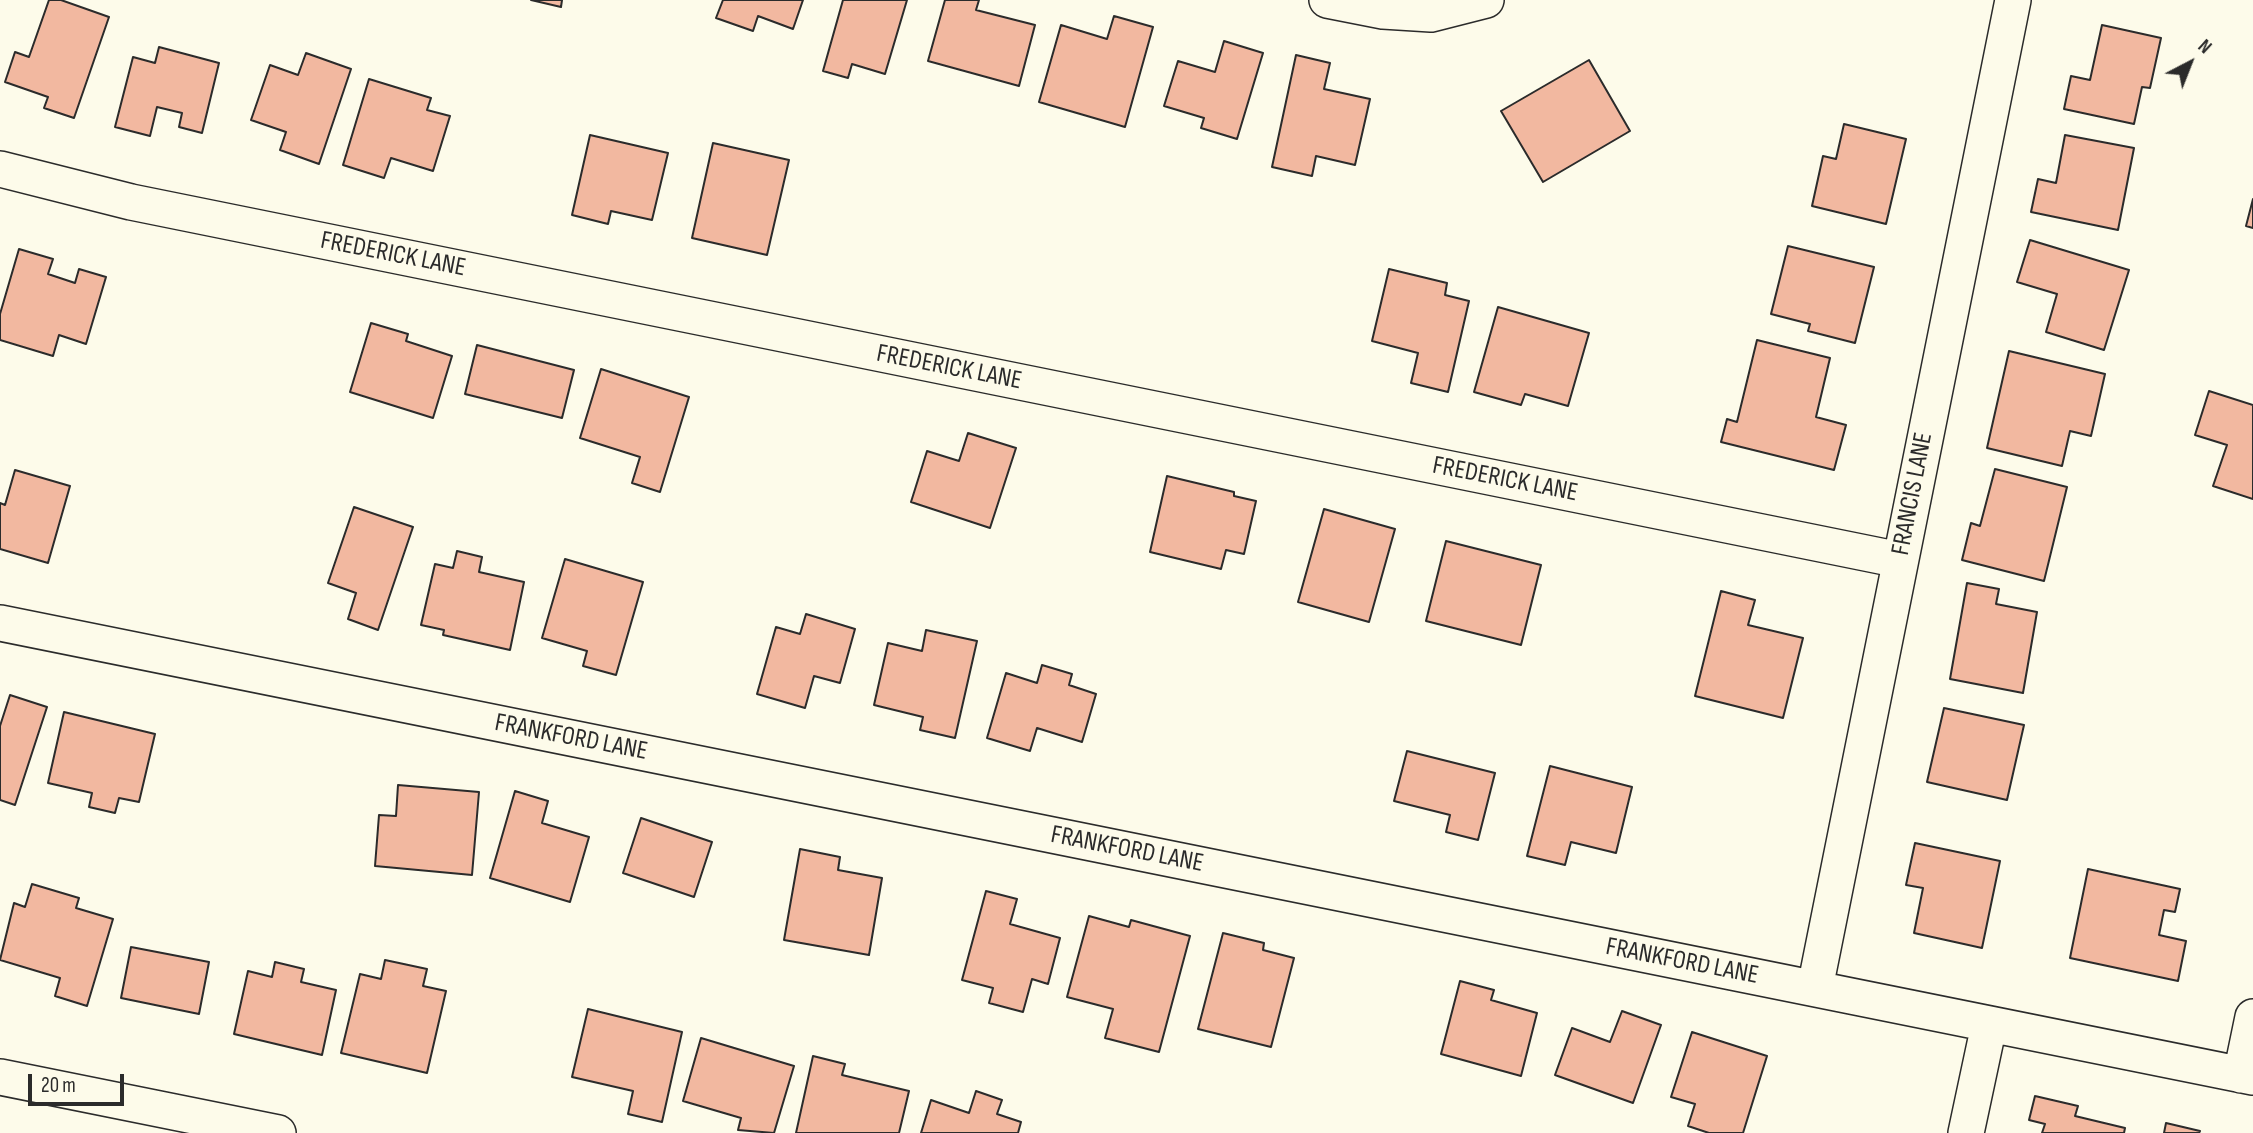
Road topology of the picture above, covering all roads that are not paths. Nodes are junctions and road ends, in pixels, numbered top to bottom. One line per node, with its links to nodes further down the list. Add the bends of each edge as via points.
1 (1327, 0): 2 (street, via 1431,15)
2 (1486, 0)
3 (2013, 0): 5 (street, FRANCIS LANE)
4 (0, 169): 5 (street, FREDERICK LANE, via 131,202)
5 (1900, 560): 7 (street, FRANCIS LANE)
6 (0, 623): 7 (street, FRANKFORD LANE)
7 (1815, 988): 9 (street, FRANKFORD LANE)
8 (2253, 1017): 10 (street)
9 (1989, 1025): 10 (street, FRANKFORD LANE); 13 (street)
10 (2247, 1076)
11 (0, 1077): 12 (street)
12 (278, 1133)
13 (1966, 1133)

